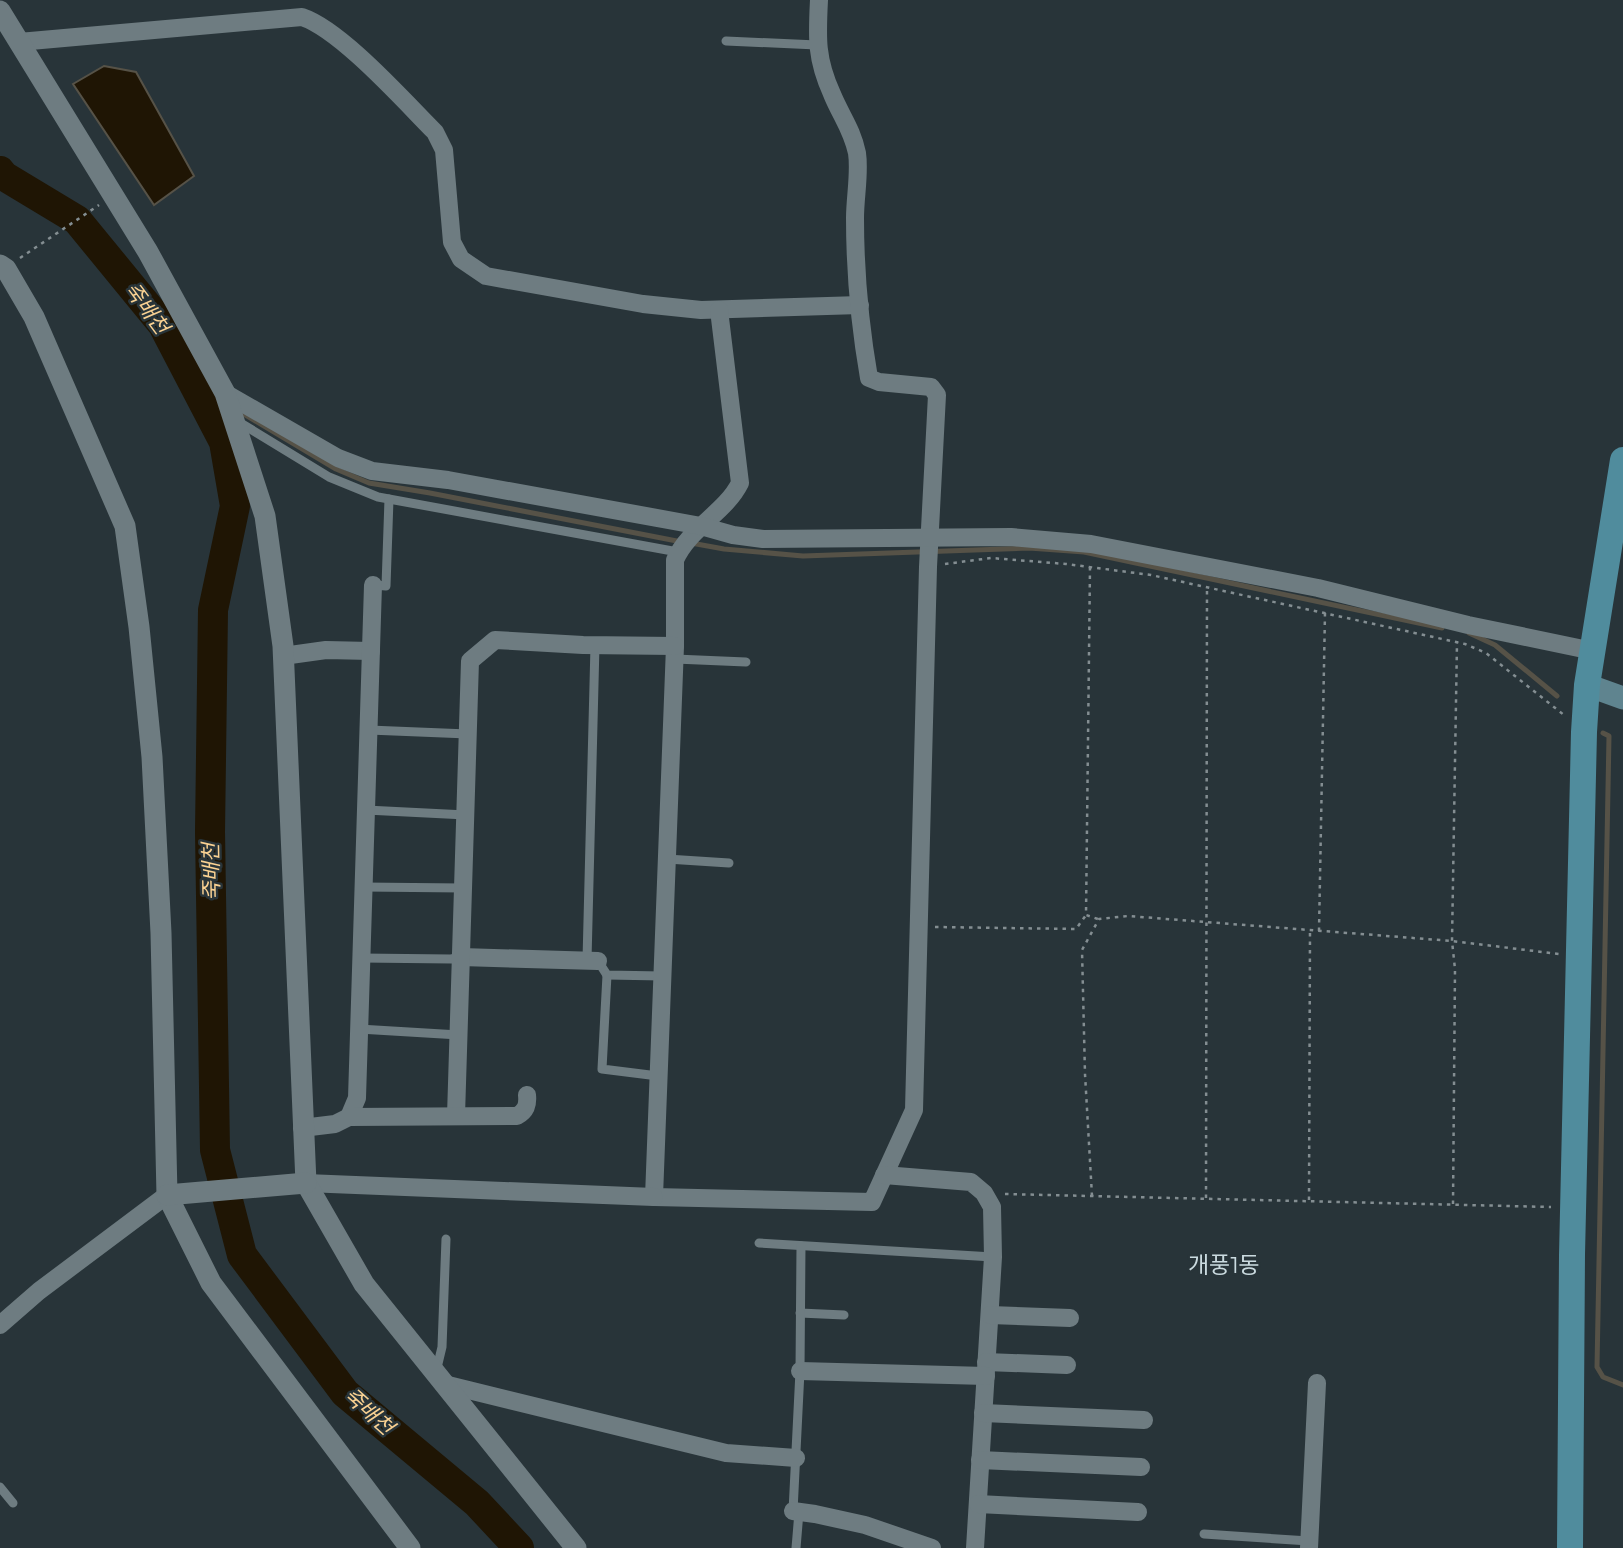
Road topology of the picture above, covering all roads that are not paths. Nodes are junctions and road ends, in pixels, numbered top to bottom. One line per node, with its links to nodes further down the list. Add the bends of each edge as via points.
1 (818, 0): 5 (street)
2 (0, 11): 4 (street)
3 (726, 41): 5 (lane)
4 (19, 43): 8 (street, via 302,18 315,22 342,42 435,132 444,150 452,242 461,259 486,276 643,304); 9 (street, via 148,252)
5 (817, 45): 7 (street, via 822,69 848,123 857,155)
6 (7, 264): 46 (street, via 125,526 152,757)
7 (860, 305): 8 (street); 14 (street, via 869,378 931,387 937,395)
8 (719, 310): 13 (street, via 740,483 734,496)
9 (225, 393): 10 (street); 13 (street, via 338,458 372,471 448,480)
10 (234, 419): 12 (lane, via 329,477); 21 (street, via 265,516)
11 (1623, 460): 18 (main road)
12 (389, 499): 15 (lane); 16 (lane, via 386,586)
13 (699, 528): 14 (street, via 763,540 846,540); 15 (street)
14 (930, 551): 18 (street, via 1011,537 1091,544); 44 (street, via 914,1110)
15 (678, 552): 20 (street)
16 (373, 585): 19 (street)
17 (595, 645): 20 (street); 26 (street, via 495,640 470,661); 35 (lane)
18 (1592, 650): 23 (main road)
19 (371, 651): 21 (street, via 326,650); 25 (street)
20 (675, 653): 22 (lane); 29 (street)
21 (283, 656): 43 (street)
22 (746, 662)
23 (1587, 685): 24 (main road); 79 (main road, via 1573,1208)
24 (1623, 698)
25 (369, 730): 26 (lane); 27 (street)
26 (468, 734): 28 (street)
27 (366, 810): 28 (lane); 31 (street)
28 (466, 815): 32 (street)
29 (667, 859): 30 (lane); 36 (street)
30 (729, 863)
31 (363, 887): 32 (lane); 34 (street)
32 (463, 888): 33 (street)
33 (461, 957): 34 (lane); 35 (street); 38 (street)
34 (361, 958): 37 (street)
35 (597, 965): 36 (lane); 39 (lane, via 602,1069)
36 (662, 976): 39 (street)
37 (359, 1029): 38 (lane); 42 (street, via 357,1098)
38 (459, 1035): 41 (street)
39 (658, 1076): 47 (street)
40 (527, 1095): 41 (street, via 528,1104 517,1116)
41 (456, 1116): 42 (street)
42 (349, 1117): 43 (street, via 335,1124)
43 (302, 1128): 45 (street)
44 (884, 1175): 47 (street, via 872,1202); 51 (street, via 971,1182 992,1207)
45 (306, 1183): 46 (street); 47 (street); 60 (street, via 364,1284)
46 (167, 1195): 56 (street); 74 (street, via 211,1283)
47 (654, 1197)
48 (446, 1238): 60 (lane)
49 (759, 1243): 50 (lane)
50 (801, 1246): 51 (lane); 52 (lane)
51 (993, 1257): 54 (street)
52 (800, 1313): 53 (lane); 59 (lane)
53 (844, 1315)
54 (989, 1315): 55 (street); 58 (street)
55 (1070, 1318)
56 (0, 1325)
57 (1067, 1365): 58 (street)
58 (986, 1369): 59 (street); 62 (street)
59 (800, 1371): 64 (lane)
60 (440, 1379): 64 (street, via 726,1453); 75 (street)
61 (1317, 1383): 73 (street)
62 (983, 1413): 63 (street); 65 (street)
63 (1144, 1420)
64 (796, 1458): 70 (lane)
65 (980, 1460): 66 (street); 69 (street)
66 (1141, 1467)
67 (0, 1487): 68 (lane)
68 (13, 1503)
69 (978, 1504): 71 (street); 78 (street)
70 (796, 1512): 76 (lane); 77 (street, via 865,1525)
71 (1138, 1512)
72 (1204, 1534): 73 (lane)
73 (1309, 1544)
74 (410, 1548)
75 (576, 1548)
76 (796, 1548)
77 (932, 1548)
78 (975, 1548)
79 (1570, 1548)

